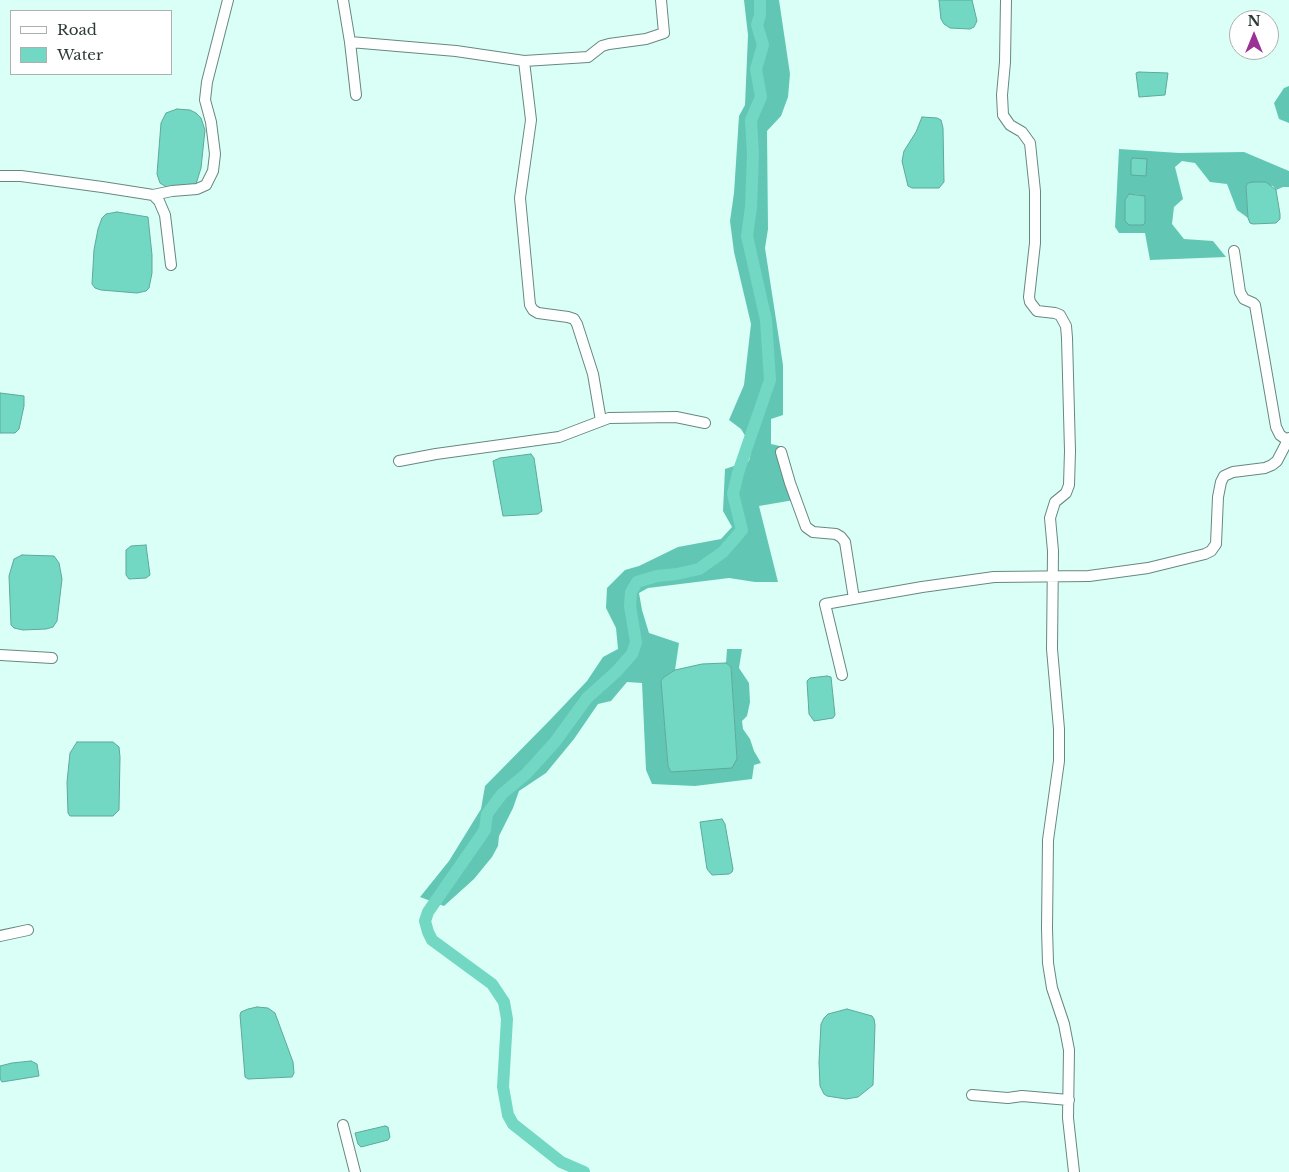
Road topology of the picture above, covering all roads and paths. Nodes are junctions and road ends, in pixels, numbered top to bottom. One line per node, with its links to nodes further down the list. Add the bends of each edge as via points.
1 (228, 0): 9 (street, via 205,100 215,154 213,171 206,185 197,189)
2 (343, 0): 5 (street)
3 (661, 0): 6 (street, via 664,33 602,46 588,57)
4 (1006, 0): 17 (street, via 1003,116 1030,143 1035,191 1035,243 1029,297 1037,310 1060,316 1068,338 1069,485 1066,493 1055,502 1050,518)
5 (350, 42): 6 (street, via 456,51); 7 (street)
6 (524, 61): 12 (street, via 531,120 520,198 530,305 538,314 568,317 578,324 593,374)
7 (356, 95)
8 (0, 176): 9 (street, via 102,186)
9 (153, 195): 11 (street, via 166,216)
10 (1234, 251): 14 (street, via 1240,292 1244,299 1255,305 1276,428)
11 (171, 265)
12 (601, 421): 13 (street, via 661,416); 16 (street, via 559,437)
13 (705, 423)
14 (1288, 439): 17 (street, via 1272,465 1224,476 1218,497 1216,544 1211,551 1148,568 1089,576)
15 (781, 452): 18 (street, via 806,527 812,532 836,534 844,542)
16 (399, 461)
17 (1053, 576): 18 (street, via 994,577); 25 (street, via 1052,649 1059,761 1048,840 1048,963 1069,1050)
18 (854, 599): 21 (street, via 825,604)
19 (0, 655): 20 (street)
20 (52, 658)
21 (842, 674)
22 (28, 930): 23 (street)
23 (0, 936)
24 (972, 1095): 25 (street)
25 (1069, 1100): 28 (street)
26 (343, 1125): 27 (street)
27 (355, 1172)
28 (1074, 1172)

